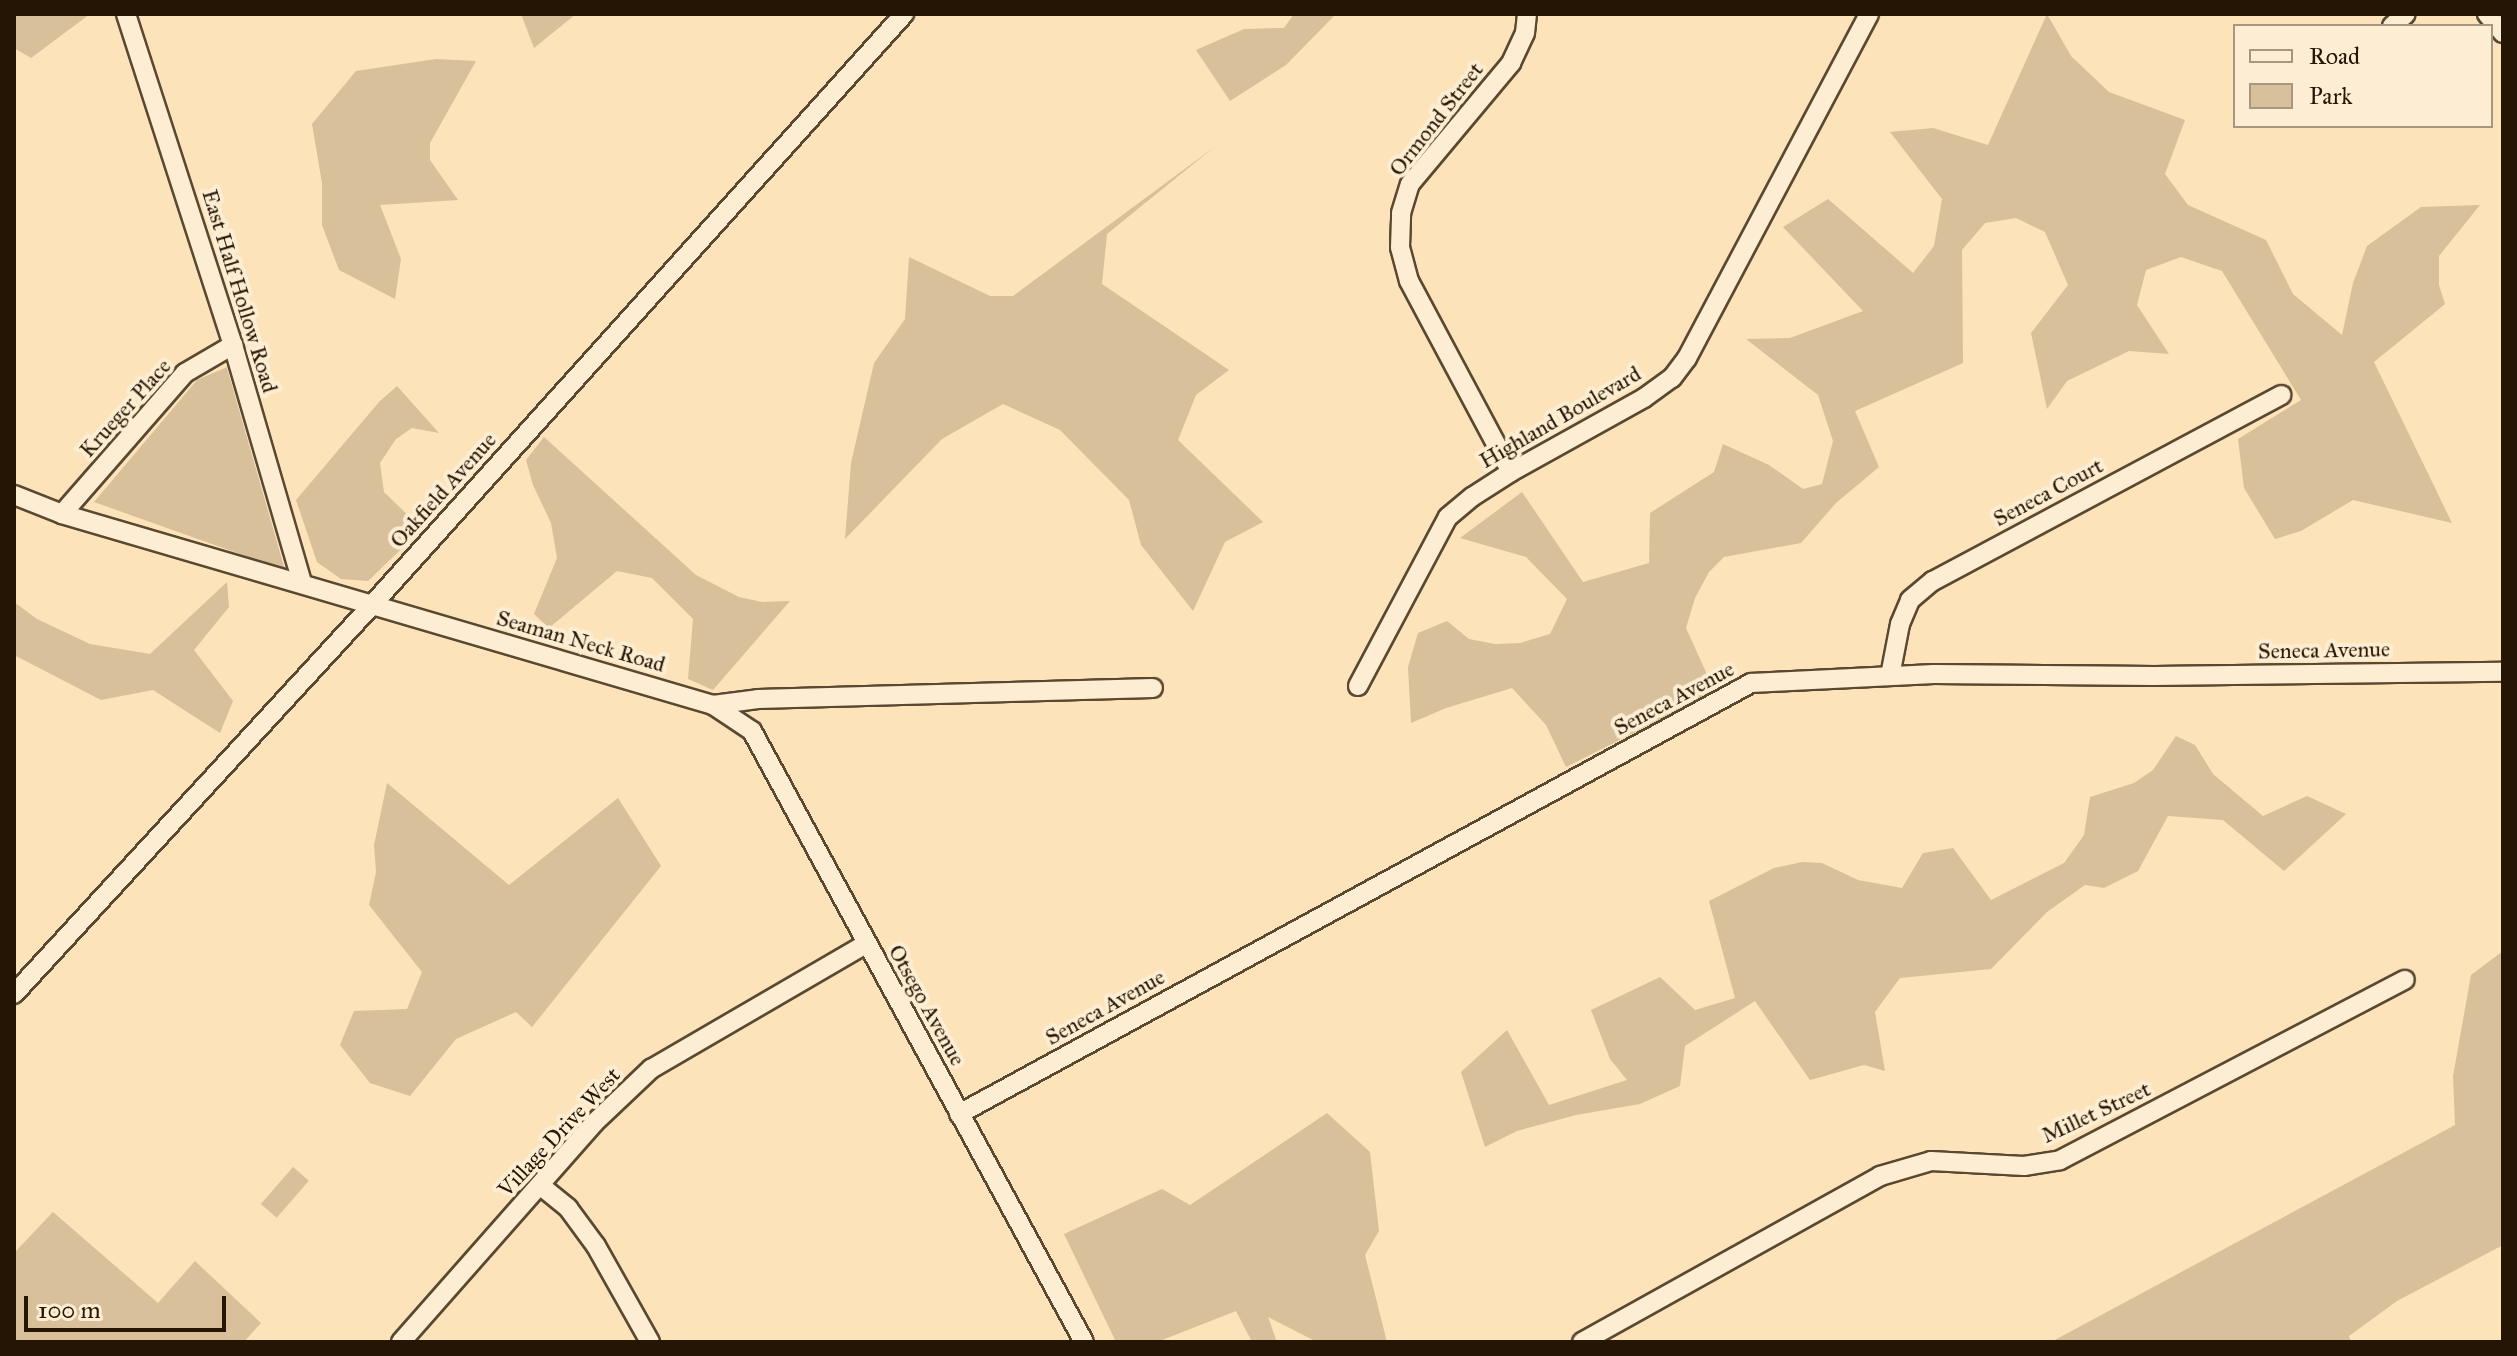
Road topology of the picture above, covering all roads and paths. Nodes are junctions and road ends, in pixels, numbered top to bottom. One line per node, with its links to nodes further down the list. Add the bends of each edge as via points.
1 (904, 14): 13 (street, Oakfield Avenue)
2 (1527, 14): 9 (street, Ormond Street, via 1511,63 1410,184 1400,247 1409,281)
3 (1869, 14): 9 (street, Highland Boulevard, via 1672,378)
4 (2487, 14): 6 (street)
5 (132, 17): 7 (street, East Half Hollow Road)
6 (2503, 33)
7 (233, 345): 11 (street, Krueger Place, via 185,373); 12 (street, East Half Hollow Road)
8 (2281, 395): 15 (street, Seneca Court, via 1933,581 1910,600)
9 (1511, 472): 16 (street, Highland Boulevard, via 1448,517)
10 (14, 495): 11 (street, Seaman Neck Road)
11 (62, 514): 12 (street, Seaman Neck Road)
12 (302, 583): 13 (street, Seaman Neck Road)
13 (371, 606): 18 (street, Seaman Neck Road); 21 (street, Oakfield Avenue)
14 (2503, 672): 15 (street, Seneca Avenue)
15 (1890, 676): 22 (street, Seneca Avenue, via 1751,683)
16 (1358, 686)
17 (1153, 688): 18 (street, Seaman Neck Road, via 758,699)
18 (713, 705): 19 (street, Otsego Avenue, via 752,731)
19 (866, 944): 22 (street, Otsego Avenue); 23 (street, Village Drive West, via 651,1069 594,1123)
20 (2405, 980): 27 (street, Millet Street, via 2060,1160 2024,1166 1931,1161 1880,1176)
21 (14, 994)
22 (959, 1114): 26 (street, Otsego Avenue)
23 (541, 1186): 24 (street, Village Drive West); 25 (street, via 568,1208 596,1246)
24 (401, 1342)
25 (650, 1342)
26 (1084, 1342)
27 (1582, 1342)

